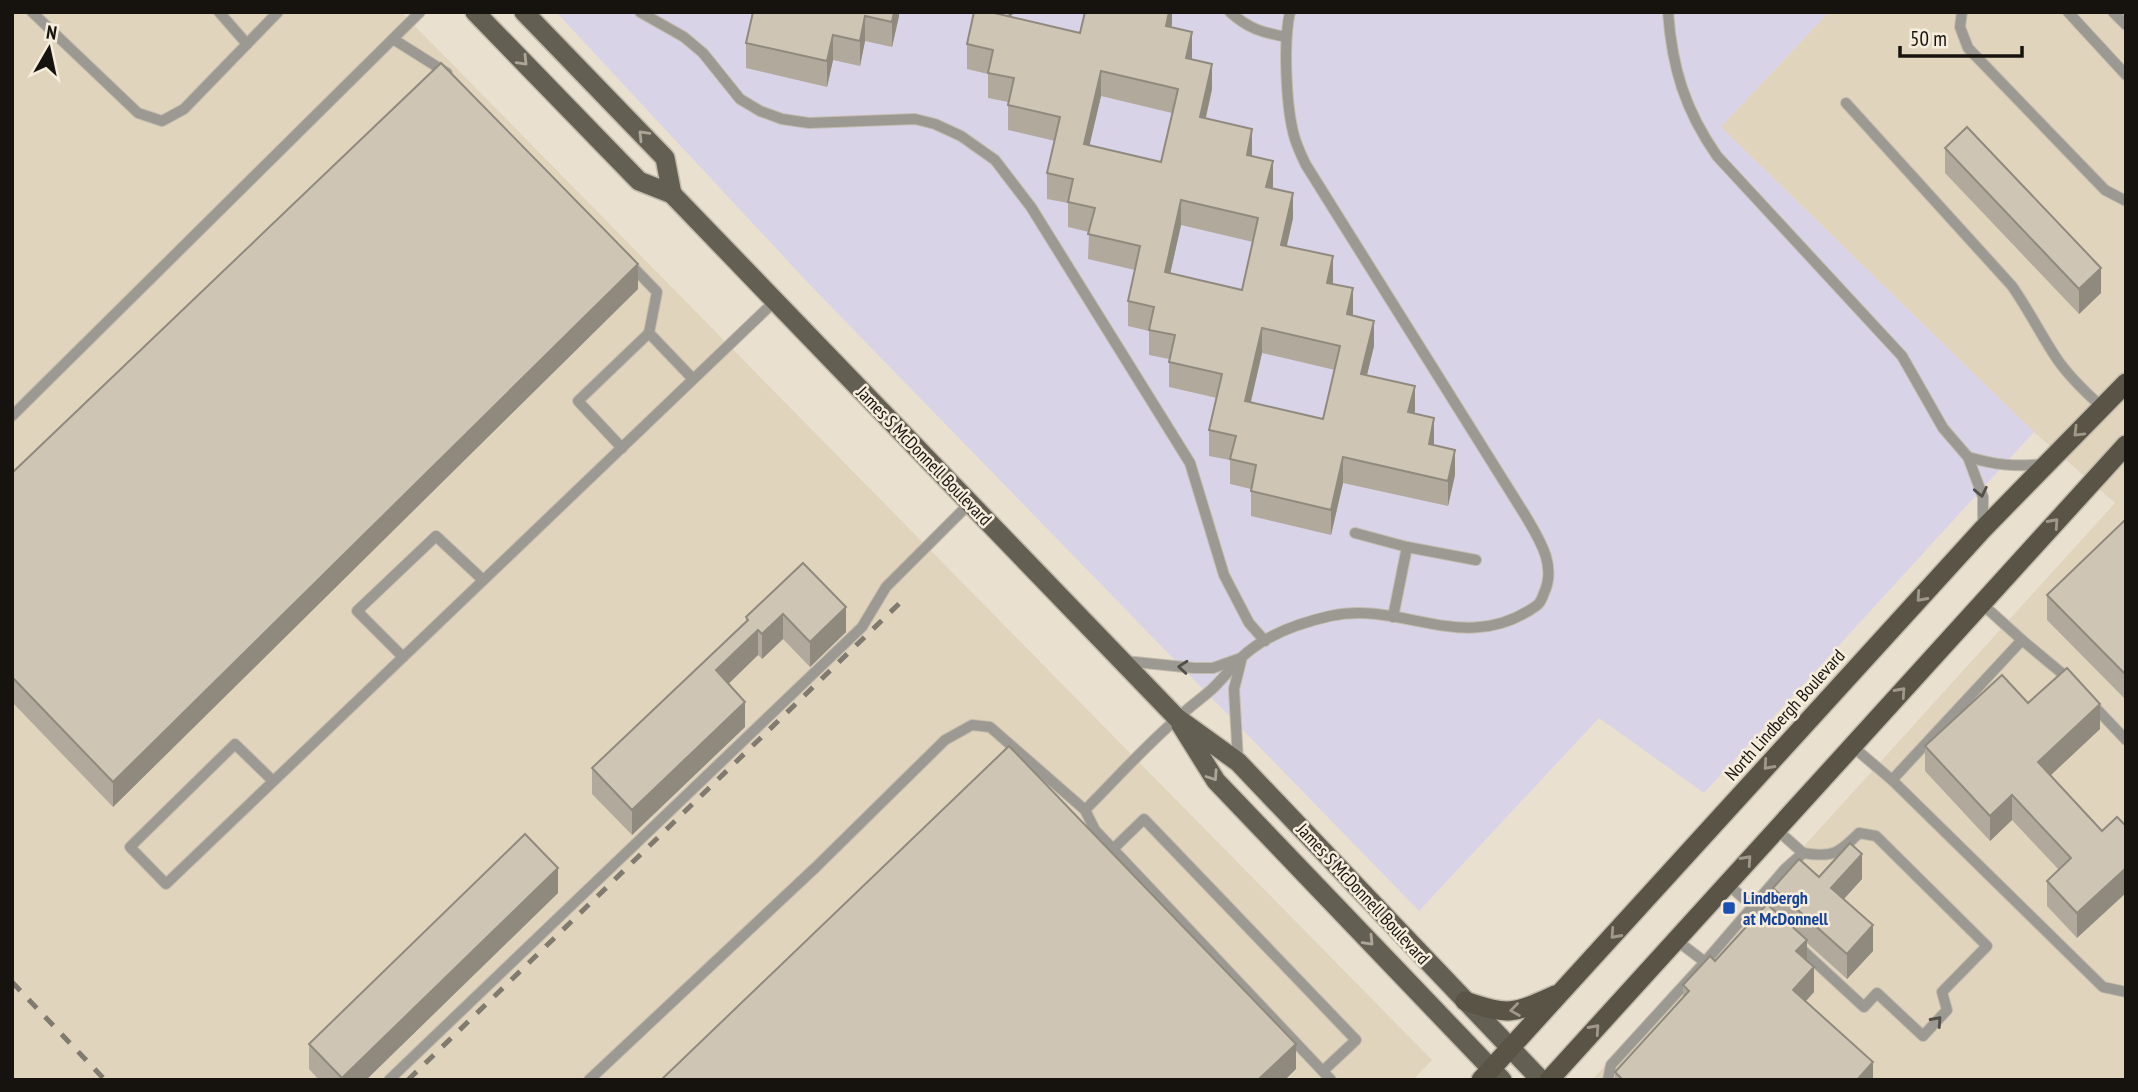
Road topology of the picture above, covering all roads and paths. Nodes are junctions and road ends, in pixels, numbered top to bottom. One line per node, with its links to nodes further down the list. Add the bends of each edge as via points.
1 (32, 12): 17 (lane, via 138,113 162,121 184,109)
2 (219, 12): 17 (lane)
3 (278, 12): 17 (lane)
4 (420, 12): 16 (lane)
5 (475, 12): 21 (main road, James S McDonnell Boulevard, one-way to 21, via 639,181)
6 (524, 12): 21 (main road, one-way to 6, via 665,158)
7 (640, 12): 43 (lane, via 684,37 740,99 760,111 809,123 915,119 961,136 995,160 1031,207 1190,464 1224,575 1249,623)
8 (1230, 12): 15 (lane, via 1256,31)
9 (1290, 12): 15 (lane)
10 (1668, 12): 32 (lane, via 1675,69 1703,136 1902,356 1944,428)
11 (1962, 12): 22 (lane, via 1968,48 2105,190)
12 (2068, 12): 18 (lane)
13 (2113, 12): 14 (lane)
14 (2126, 25)
15 (1286, 37): 41 (lane, via 1291,123 1306,165 1525,515 1549,565 1548,585 1539,605 1512,620 1479,629 1446,628)
16 (393, 39): 19 (lane); 29 (lane)
17 (247, 44)
18 (2126, 75)
19 (454, 81)
20 (1846, 103): 28 (lane, via 2012,286 2056,358)
21 (672, 194): 24 (main road, James S McDonnell Boulevard)
22 (2126, 201)
23 (618, 251): 25 (lane, via 657,292)
24 (775, 301): 26 (lane); 34 (main road, James S McDonnell Boulevard)
25 (649, 333): 26 (lane); 30 (lane, via 578,401)
26 (693, 379): 30 (lane)
27 (2126, 383): 28 (highway, North Lindbergh Boulevard)
28 (2103, 408): 33 (highway, North Lindbergh Boulevard, one-way to 33)
29 (12, 416)
30 (622, 448): 39 (lane)
31 (2124, 450): 40 (highway, one-way to 31)
32 (1968, 457): 33 (lane, via 1995,465); 35 (lane, one-way to 35, via 1983,498)
33 (2047, 463): 35 (highway, North Lindbergh Boulevard)
34 (970, 503): 46 (main road, James S McDonnell Boulevard); 71 (lane, via 886,587 862,626)
35 (1983, 529): 65 (highway, North Lindbergh Boulevard, one-way to 65)
36 (1355, 533): 37 (lane)
37 (1406, 547): 38 (lane); 41 (lane)
38 (1476, 560)
39 (484, 580): 44 (lane); 44 (lane, via 436,536 366,601 357,611)
40 (1981, 603): 42 (lane); 51 (highway, one-way to 40)
41 (1393, 617): 43 (lane, via 1331,616)
42 (2022, 640): 47 (lane); 53 (lane)
43 (1265, 641): 45 (lane)
44 (403, 657): 54 (lane)
45 (1242, 657): 46 (lane, one-way to 46, via 1213,668); 49 (lane); 52 (lane, via 1234,689)
46 (1122, 661): 49 (main road, James S McDonnell Boulevard)
47 (2075, 685)
48 (2083, 695): 50 (lane)
49 (1177, 718): 52 (main road, James S McDonnell Boulevard); 55 (lane); 70 (main road, James S McDonnell Boulevard, one-way to 70, via 1216,782)
50 (2126, 740)
51 (1852, 746): 53 (lane); 56 (highway)
52 (1238, 762): 67 (main road, James S McDonnell Boulevard)
53 (1892, 780): 66 (lane, via 2103,987)
54 (273, 781): 54 (lane, via 166,884 131,848 235,744)
55 (1085, 810): 57 (lane, via 1095,830); 72 (lane, via 990,727 972,725 945,740)
56 (1776, 829): 58 (lane); 59 (highway, one-way to 56)
57 (1113, 849): 69 (lane); 69 (lane, via 1144,819 1183,859 1356,1040)
58 (1803, 853): 60 (lane); 62 (lane, one-way to 58, via 1864,1007 1877,993 1923,1036 1947,1010 1942,992 1987,946 1875,836 1859,833 1840,851 1824,857)
59 (1726, 883): 60 (lane); 63 (highway)
60 (1753, 906): 61 (lane); 64 (lane)
61 (1780, 930)
62 (1789, 938)
63 (1675, 939): 64 (lane); 75 (highway, one-way to 63)
64 (1704, 962): 76 (lane, via 1611,1065)
65 (1563, 992): 67 (highway, one-way to 67, via 1509,1012); 68 (highway, North Lindbergh Boulevard)
66 (2126, 992)
67 (1465, 1001): 68 (main road, James S McDonnell Boulevard)
68 (1510, 1048): 70 (highway, North Lindbergh Boulevard); 74 (main road, James S McDonnell Boulevard)
69 (1324, 1069): 73 (lane)
70 (1492, 1076)
71 (389, 1080)
72 (589, 1080)
73 (1331, 1080)
74 (1541, 1080)
75 (1549, 1080)
76 (1608, 1080)

